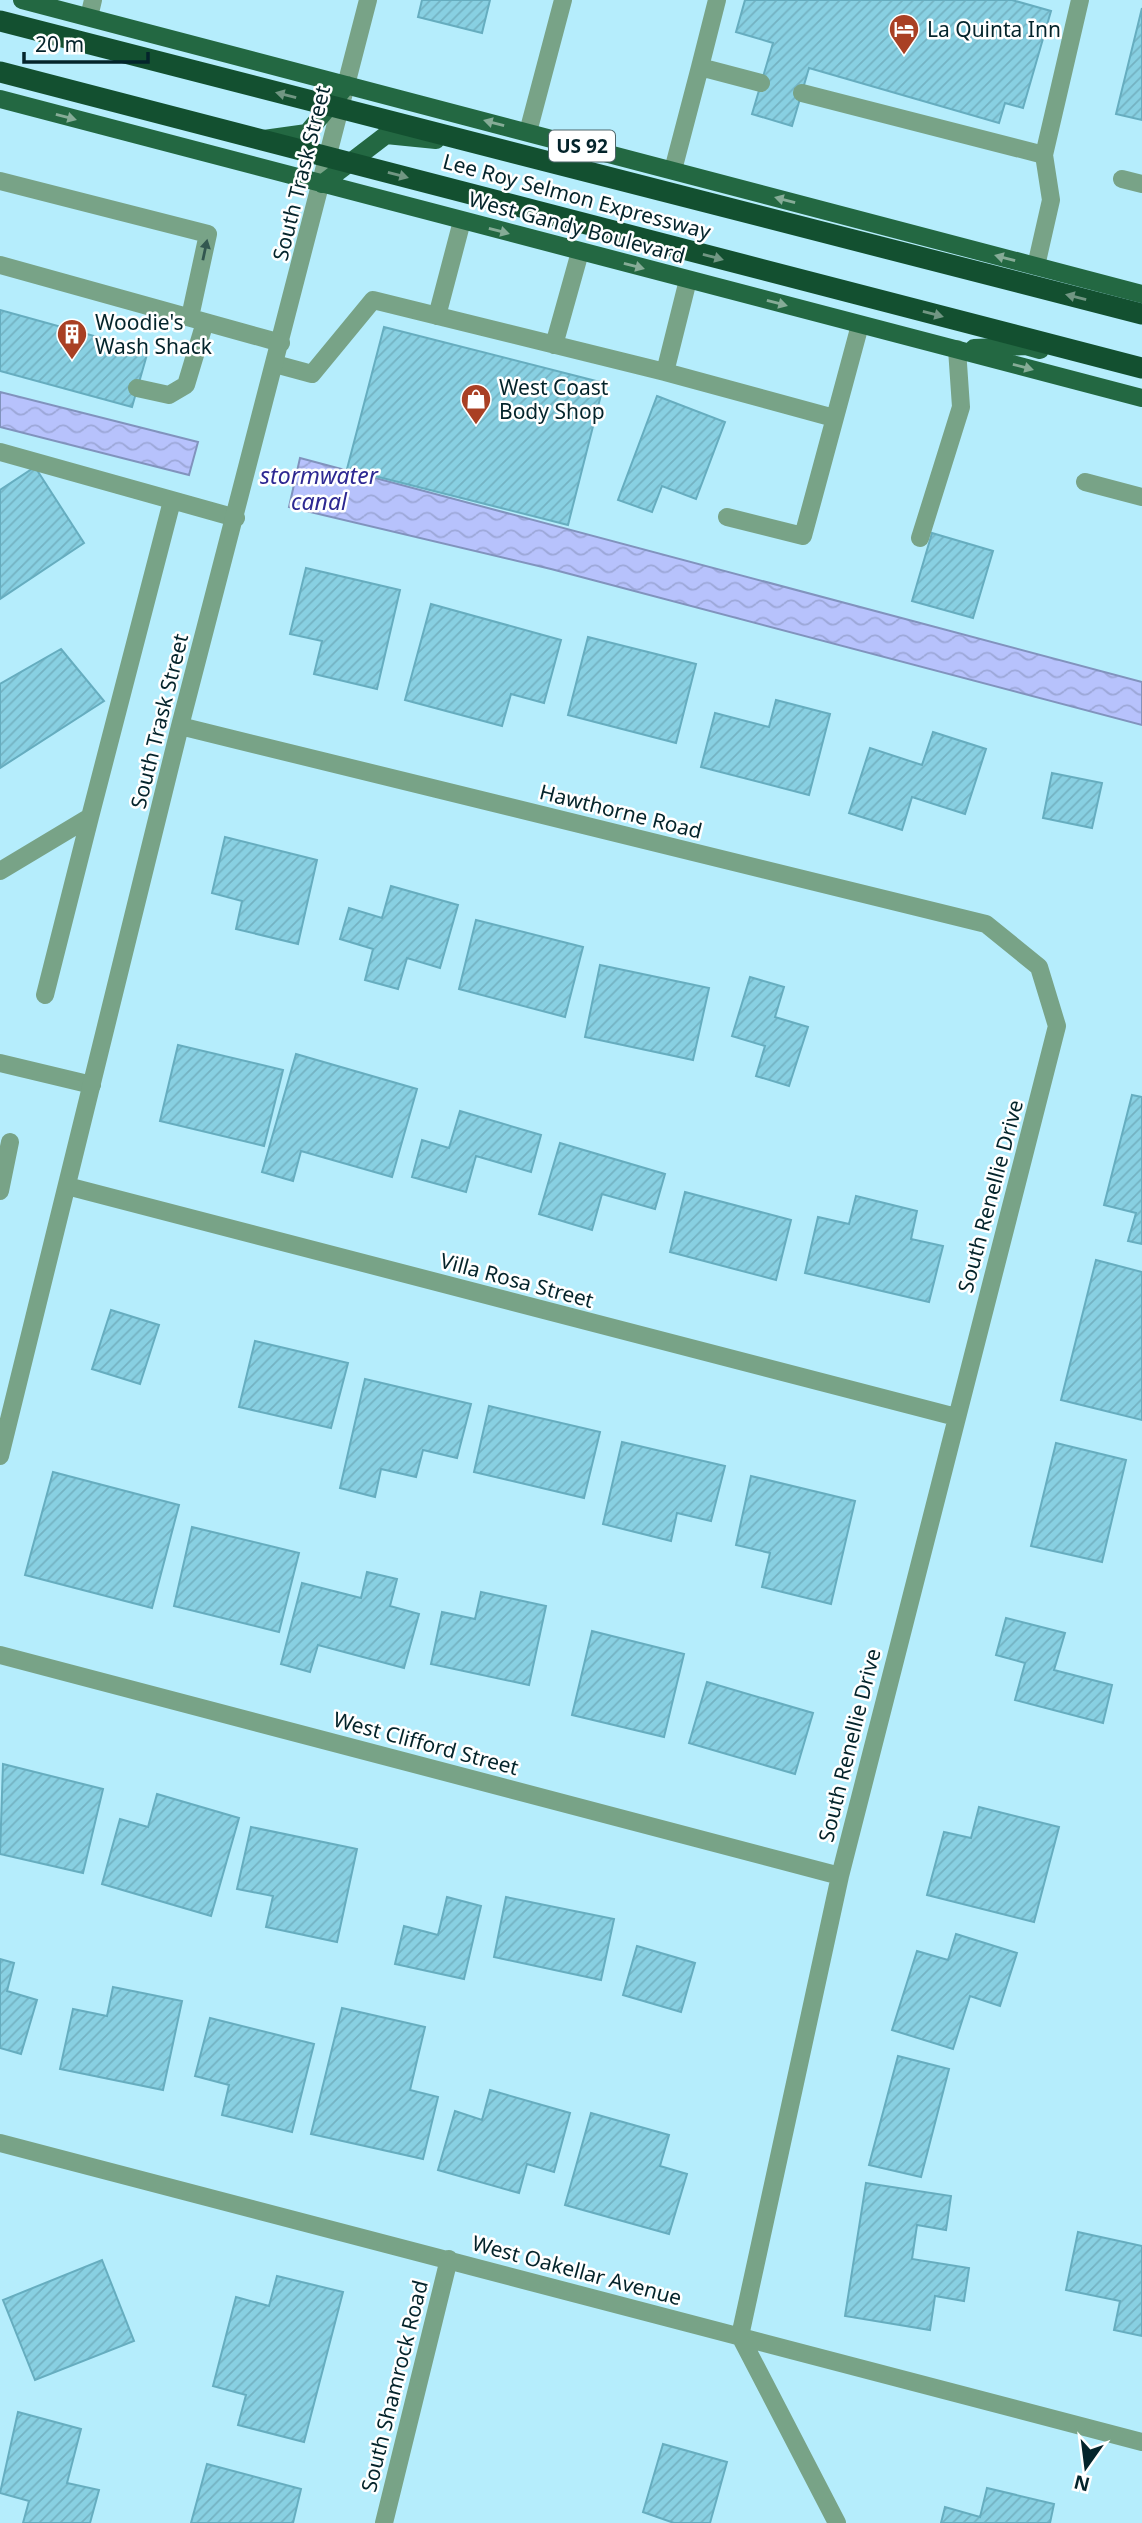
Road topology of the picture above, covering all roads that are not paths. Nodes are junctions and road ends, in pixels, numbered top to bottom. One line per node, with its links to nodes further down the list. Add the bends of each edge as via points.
1 (22, 0): 6 (main road, US 92)
2 (368, 0): 11 (street, South Trask Street)
3 (563, 0): 14 (street)
4 (717, 0): 8 (street)
5 (1080, 0): 15 (street)
6 (91, 9): 11 (main road, US 92)
7 (0, 22): 28 (highway, Lee Roy Selmon Expressway, one-way to 7)
8 (700, 66): 10 (street); 16 (street)
9 (0, 75): 11 (main road, via 243,142 307,134); 36 (highway, Lee Roy Selmon Expressway, one-way to 36)
10 (761, 83)
11 (347, 85): 14 (main road, US 92, one-way to 11); 19 (street, South Trask Street)
12 (802, 93): 15 (street)
13 (0, 99): 19 (main road, West Gandy Boulevard, one-way to 19)
14 (528, 132): 16 (main road, US 92)
15 (1044, 155): 25 (street, via 1051,200)
16 (673, 170): 22 (main road, US 92, one-way to 16)
17 (1122, 179): 20 (street)
18 (0, 181): 30 (street, one-way to 18, via 208,234)
19 (322, 184): 21 (main road, West Gandy Boulevard); 22 (main road, via 386,135 458,142 845,246); 32 (street, South Trask Street)
20 (1142, 184)
21 (462, 221): 23 (main road, West Gandy Boulevard, one-way to 23); 29 (street)
22 (936, 240): 25 (main road, US 92, one-way to 22)
23 (580, 252): 26 (main road, West Gandy Boulevard, one-way to 26); 33 (street)
24 (0, 265): 30 (street)
25 (1036, 266): 27 (main road, US 92)
26 (688, 280): 31 (main road, West Gandy Boulevard, one-way to 31); 37 (street)
27 (1142, 294)
28 (1142, 314)
29 (437, 316): 33 (street); 35 (street, via 373,300 312,374)
30 (197, 319): 32 (street); 39 (street, via 186,385 169,395)
31 (860, 325): 34 (main road, West Gandy Boulevard); 41 (street)
32 (281, 343): 35 (street, South Trask Street)
33 (554, 345): 37 (street)
34 (957, 349): 38 (main road, via 1026,346); 40 (main road, West Gandy Boulevard, one-way to 40); 48 (street, via 961,407)
35 (275, 365): 46 (street, South Trask Street)
36 (1142, 368)
37 (665, 372): 41 (street)
38 (1142, 376)
39 (137, 388)
40 (1142, 398)
41 (834, 418): 47 (street, via 803,536)
42 (0, 452): 45 (street)
43 (1085, 482): 44 (street)
44 (1142, 497)
45 (172, 501): 46 (street); 50 (street)
46 (238, 510): 49 (street, South Trask Street)
47 (727, 517)
48 (920, 538)
49 (180, 726): 52 (street, Hawthorne Road, via 986,925); 55 (street, South Trask Street)
50 (90, 817): 51 (street); 53 (street)
51 (0, 871)
52 (1039, 967): 59 (street, South Renellie Drive, via 1057,1026)
53 (46, 995)
54 (0, 1063): 55 (street)
55 (92, 1085): 57 (street, South Trask Street)
56 (10, 1142): 58 (street)
57 (68, 1186): 59 (street, Villa Rosa Street); 60 (street, South Trask Street)
58 (0, 1191)
59 (956, 1417): 62 (street, South Renellie Drive)
60 (0, 1456)
61 (0, 1655): 62 (street, West Clifford Street)
62 (840, 1876): 65 (street, South Renellie Drive)
63 (0, 2143): 64 (street, West Oakellar Avenue)
64 (449, 2259): 65 (street, West Oakellar Avenue); 67 (street, South Shamrock Road)
65 (740, 2336): 66 (street, West Oakellar Avenue); 68 (street)
66 (1142, 2442)
67 (384, 2523)
68 (837, 2523)

